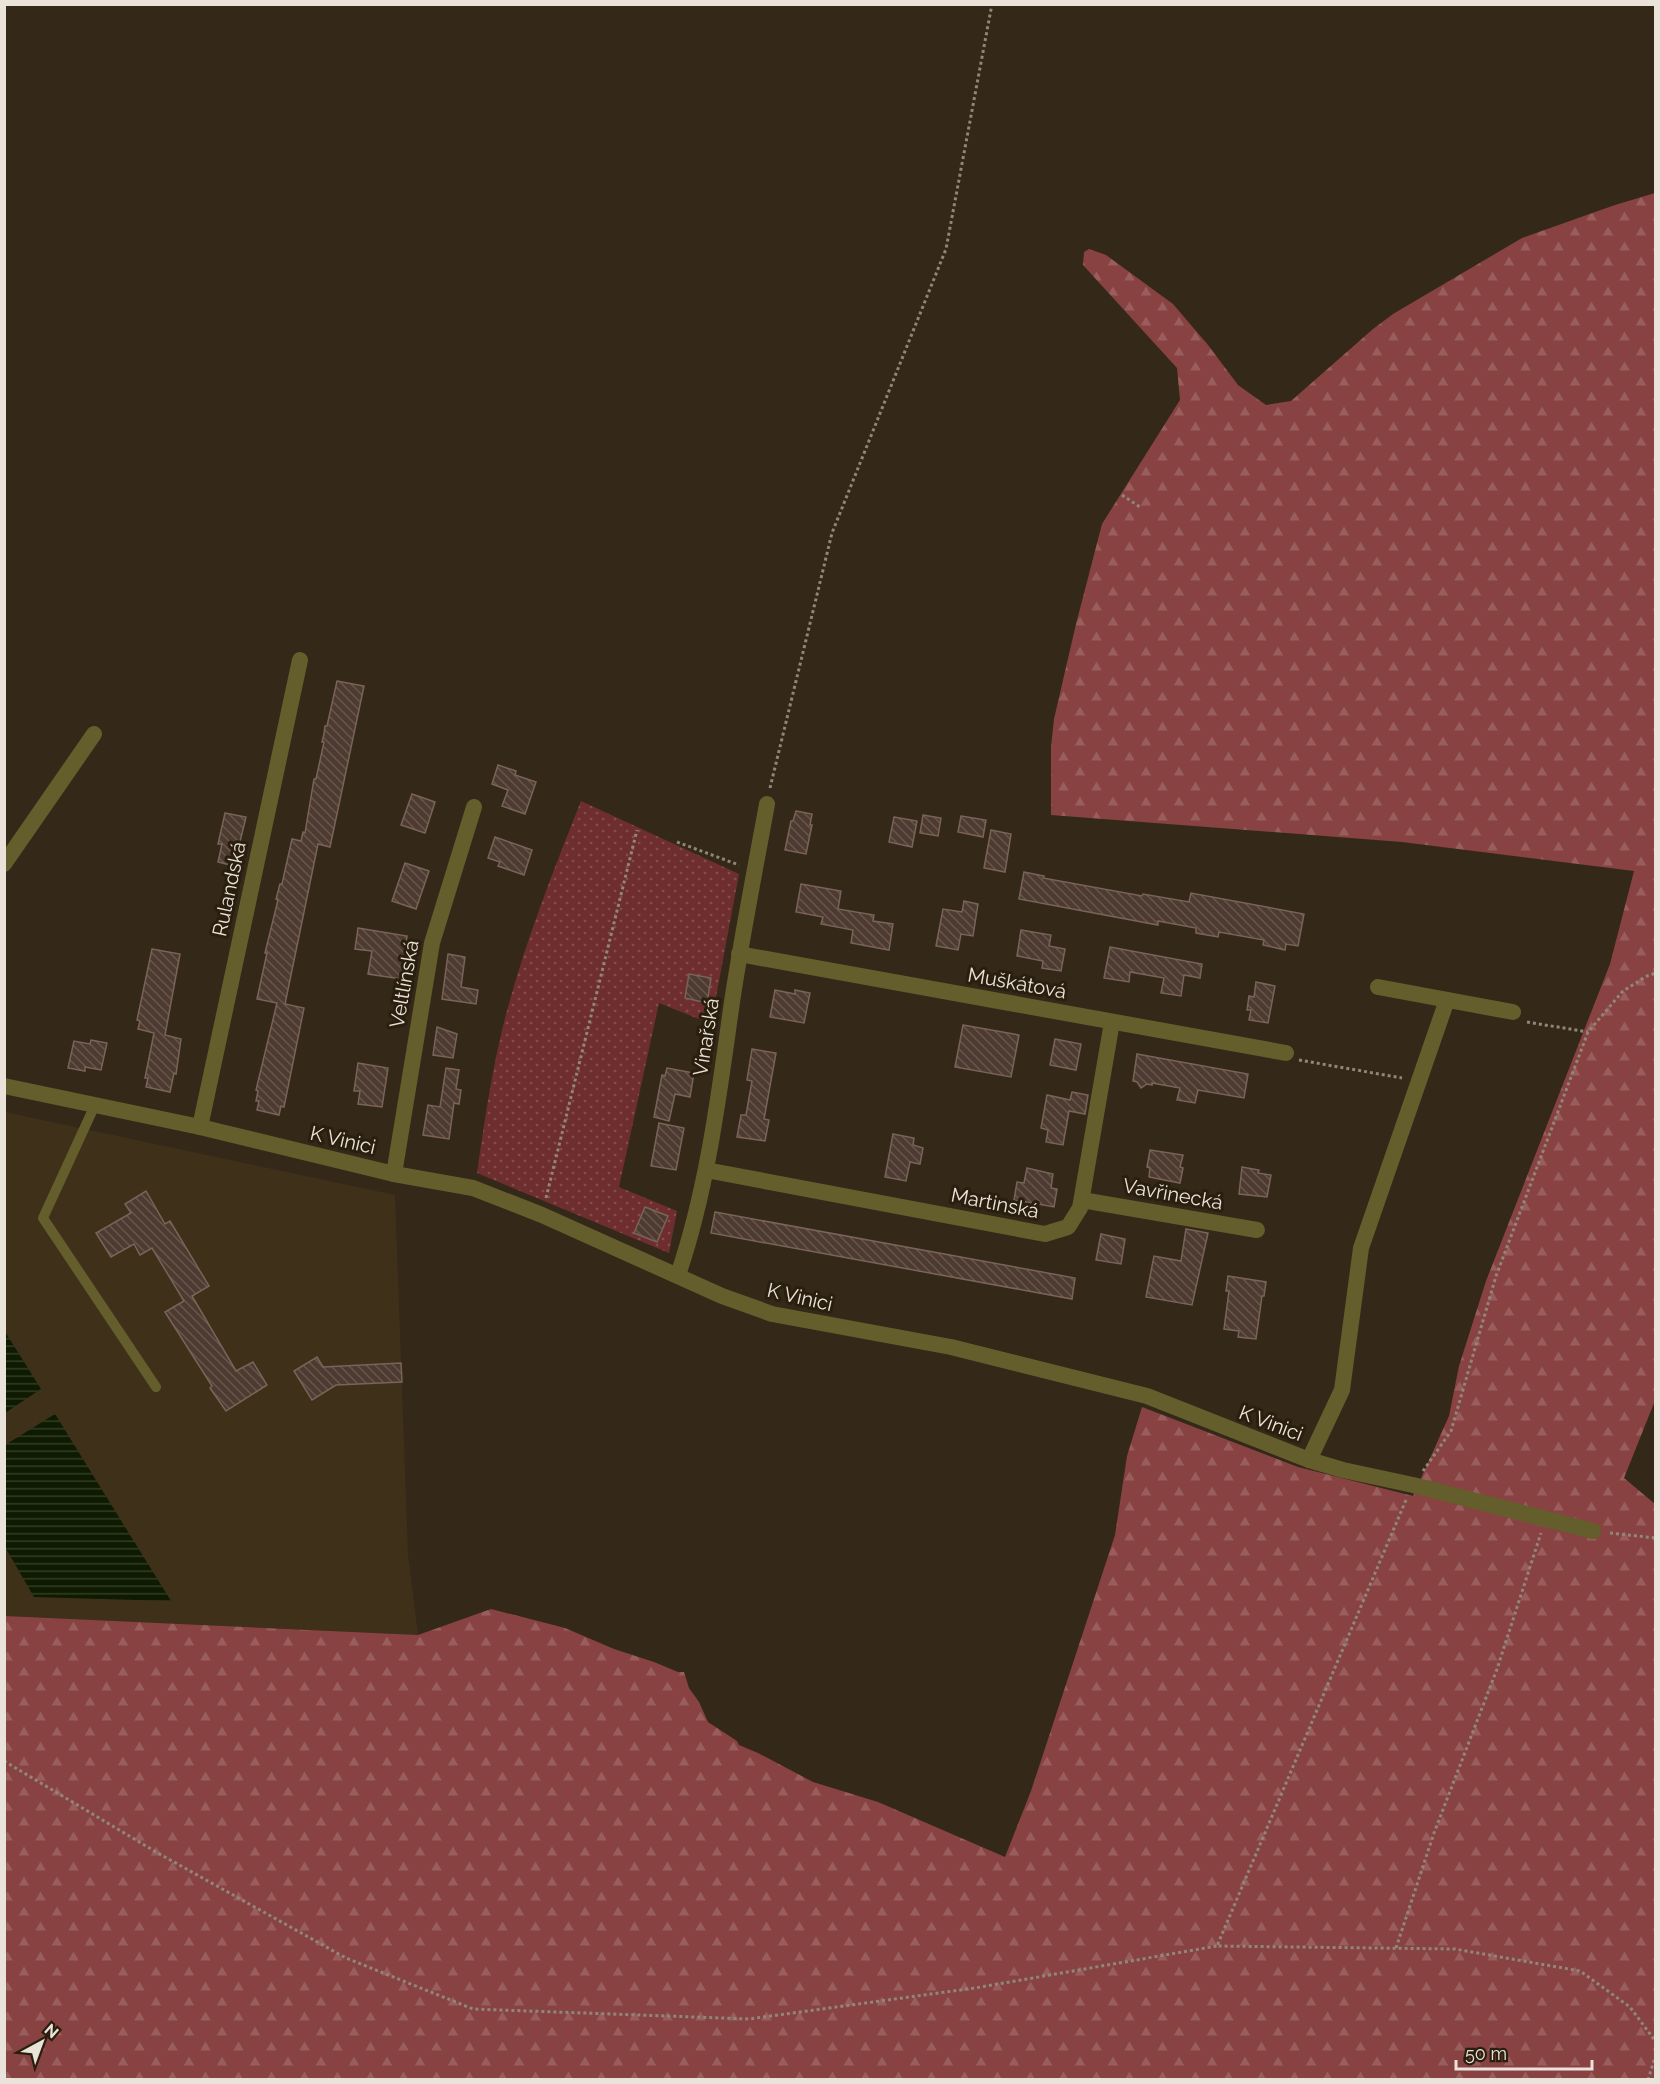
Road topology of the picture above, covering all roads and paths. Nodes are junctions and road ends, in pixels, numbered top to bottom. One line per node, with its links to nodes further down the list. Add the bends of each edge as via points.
1 (992, 4): 6 (path, via 946,249 832,533)
2 (1122, 495): 3 (path)
3 (1140, 507)
4 (300, 660): 23 (street, Rulandská)
5 (94, 734): 10 (street)
6 (767, 804): 11 (street, Vinařská)
7 (474, 807): 25 (street, Veltlínská, via 432,943)
8 (637, 830): 27 (path)
9 (677, 842): 11 (path)
10 (4, 864)
11 (754, 872): 12 (street, Vinařská)
12 (739, 954): 17 (street, Muškátová); 24 (street, Vinařská)
13 (1656, 973): 18 (path, via 1623,991)
14 (1378, 987): 15 (street)
15 (1447, 1000): 16 (street); 20 (street)
16 (1513, 1012): 18 (path, via 1512,1019)
17 (1112, 1022): 19 (street, Muškátová); 26 (street, Martinská)
18 (1588, 1032): 32 (path, via 1496,1276 1451,1431)
19 (1292, 1056): 20 (path)
20 (1419, 1081): 31 (street, via 1361,1248 1342,1390)
21 (4, 1086): 22 (street, K Vinici)
22 (95, 1105): 23 (street, K Vinici); 30 (lane, via 44,1218)
23 (200, 1127): 25 (street, K Vinici)
24 (706, 1170): 26 (street, Martinská, via 1045,1234 1068,1227); 29 (street, Vinařská)
25 (394, 1174): 27 (street, K Vinici, via 473,1188)
26 (1082, 1200): 28 (street, Vavřinecká)
27 (542, 1215): 29 (street, K Vinici)
28 (1257, 1230)
29 (678, 1275): 31 (street, K Vinici, via 772,1314 951,1347 1147,1396)
30 (156, 1387)
31 (1309, 1460): 32 (street, K Vinici)
32 (1413, 1485): 33 (street, K Vinici); 37 (path)
33 (1545, 1519): 34 (street, K Vinici); 38 (path, via 1497,1669 1434,1833)
34 (1593, 1531): 35 (path)
35 (1656, 1538)
36 (4, 1761): 37 (path, via 346,1958 473,2008 749,2019 975,1988)
37 (1217, 1946): 38 (path)
38 (1396, 1948): 39 (path, via 1455,1949 1580,1971 1630,2007)
39 (1656, 2042)
40 (1656, 2055): 41 (path)
41 (1648, 2079)

